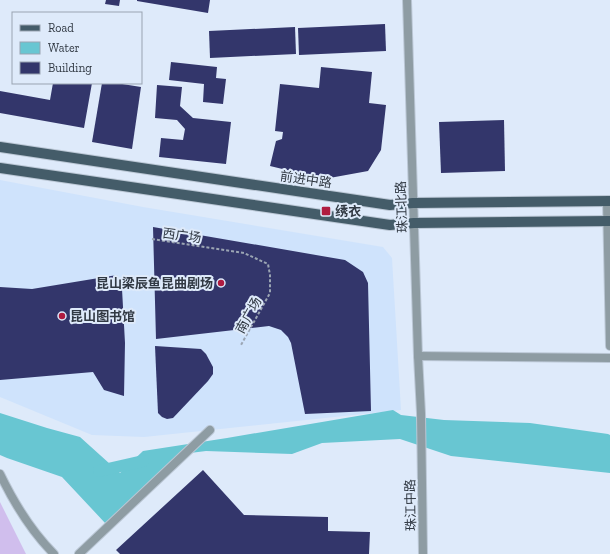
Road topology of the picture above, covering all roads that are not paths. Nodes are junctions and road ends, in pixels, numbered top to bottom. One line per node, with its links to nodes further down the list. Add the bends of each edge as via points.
1 (407, 0): 5 (street, 珠江北路)
2 (0, 147): 5 (main road, 前进中路, via 390,205)
3 (0, 168): 7 (main road, via 390,225)
4 (608, 201): 5 (main road, 前进中路); 6 (street)
5 (413, 203): 7 (street, 珠江北路)
6 (609, 221): 7 (main road); 8 (street)
7 (414, 223): 9 (street, 珠江北路)
8 (610, 346)
9 (418, 356): 10 (street); 11 (street, 珠江北路)
10 (610, 358)
11 (421, 412): 16 (street, 珠江中路)
12 (210, 430): 15 (street)
13 (0, 474): 14 (street, via 27,522)
14 (54, 554)
15 (79, 554)
16 (423, 554)

